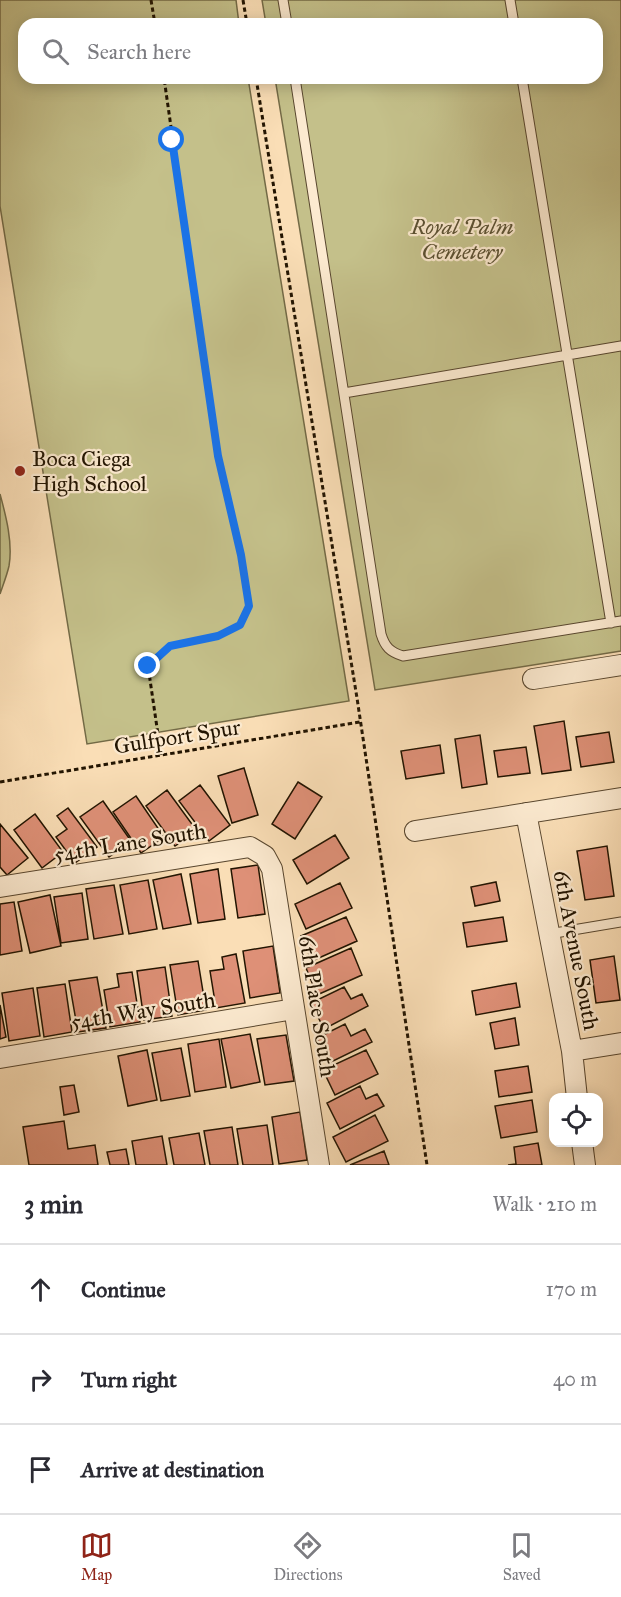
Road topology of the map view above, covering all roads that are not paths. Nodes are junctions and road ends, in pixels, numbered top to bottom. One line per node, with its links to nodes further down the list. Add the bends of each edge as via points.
1 (283, 0): 3 (lane)
2 (510, 0): 4 (lane)
3 (286, 18)
4 (512, 18)
5 (296, 84): 9 (lane)
6 (523, 84): 8 (lane)
7 (621, 346): 8 (lane)
8 (567, 355): 9 (lane); 10 (lane)
9 (344, 393): 10 (lane, via 384,646 403,656)
10 (616, 622)
11 (621, 665): 12 (street)
12 (533, 679)
13 (621, 798): 14 (street)
14 (526, 813): 15 (street); 19 (street, 6th Avenue South)
15 (415, 831)
16 (265, 856): 17 (street, 54th Lane South, via 250,847); 20 (street, 6th Place South, via 272,869)
17 (0, 887)
18 (621, 922): 19 (lane)
19 (549, 934): 22 (street, 6th Avenue South)
20 (294, 1009): 23 (street, 54th Way South); 26 (street, 6th Place South)
21 (621, 1043): 22 (street)
22 (572, 1051): 24 (street, 6th Avenue South)
23 (0, 1058)
24 (576, 1093)
25 (583, 1147): 27 (street)
26 (319, 1165)
27 (585, 1165)

